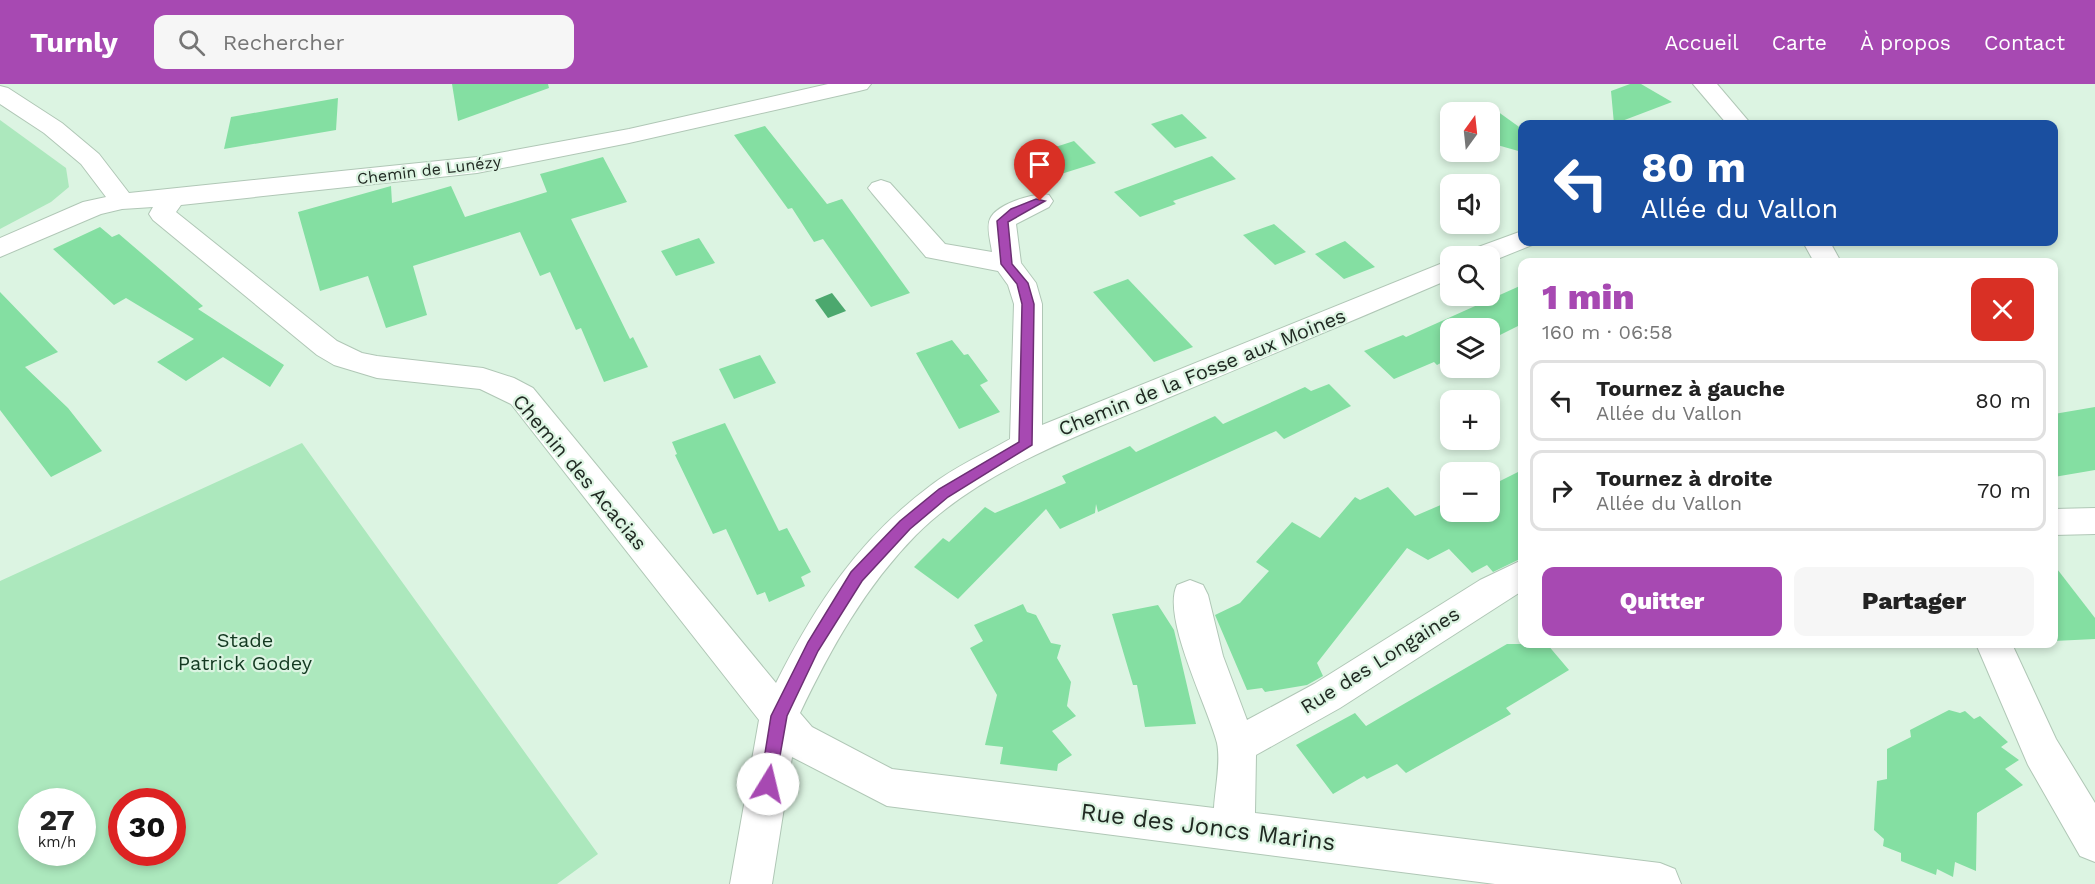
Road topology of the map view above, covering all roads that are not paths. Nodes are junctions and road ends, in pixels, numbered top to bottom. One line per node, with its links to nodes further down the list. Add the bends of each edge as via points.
1 (752, 84): 5 (street)
2 (859, 84): 5 (street, Chemin de Lunézy)
3 (1705, 84): 6 (street)
4 (0, 93): 9 (street, via 90,159)
5 (764, 106): 8 (street, Chemin de Lunézy, via 477,165)
6 (1736, 120)
7 (880, 188): 14 (street, via 936,251)
8 (172, 198): 9 (street, Chemin de Lunézy); 22 (street, Chemin des Acacias, via 162,214 327,348 356,362 484,378 522,396)
9 (122, 201): 12 (street, Chemin de Lunézy, via 92,207)
10 (1040, 201): 14 (street, via 1002,221)
11 (1518, 241): 13 (street)
12 (0, 248)
13 (1500, 248)
14 (1007, 264): 16 (street, via 1022,283 1028,304)
15 (1440, 273): 16 (street, Chemin de la Fosse aux Moines)
16 (1026, 445): 22 (street, Chemin de la Fosse aux Moines, via 944,493 905,525 856,576 813,647)
17 (2095, 520): 18 (street)
18 (2058, 522)
19 (1518, 576): 23 (street, Rue des Longaines, via 1327,696)
20 (1190, 595): 23 (street, via 1204,656)
21 (1996, 648): 25 (street, via 2042,752)
22 (779, 716): 24 (street, Rue des Joncs Marins, via 798,740 887,787); 26 (street, Chemin de la Fosse aux Moines)
23 (1237, 745): 24 (street)
24 (1234, 831): 27 (street, Rue des Joncs Marins)
25 (2095, 842)
26 (751, 884)
27 (1660, 884)

